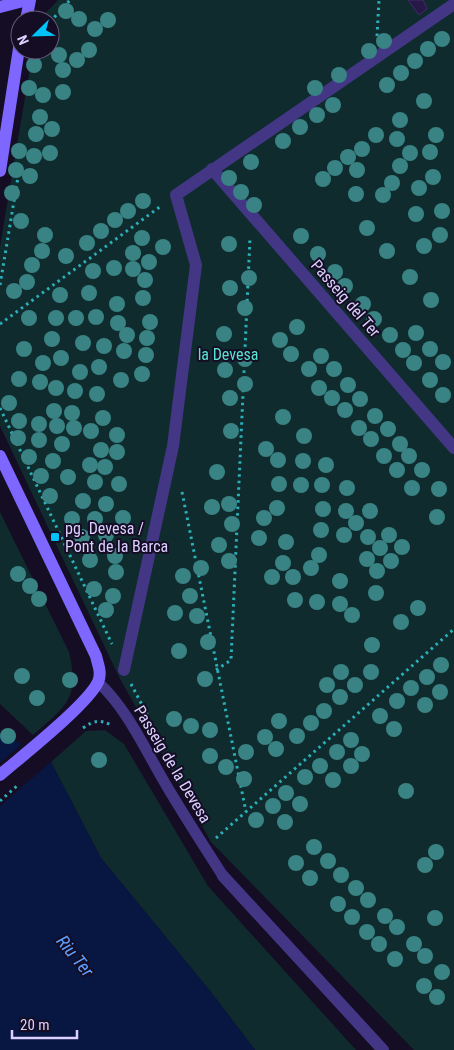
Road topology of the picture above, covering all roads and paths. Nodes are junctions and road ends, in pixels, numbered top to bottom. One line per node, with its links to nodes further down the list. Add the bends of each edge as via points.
1 (28, 0): 5 (main road)
2 (70, 0): 6 (path)
3 (379, 0): 7 (path)
4 (454, 4): 7 (street)
5 (0, 6)
6 (60, 11)
7 (376, 56): 9 (street)
8 (17, 60): 10 (main road)
9 (212, 169): 11 (street); 12 (street, Passeig del Ter)
10 (0, 171)
11 (176, 195): 13 (path); 19 (street, via 196,265 173,446)
12 (251, 214): 15 (street, Passeig del Ter); 20 (path, via 231,660)
13 (0, 324)
14 (0, 408): 19 (path)
15 (454, 448)
16 (0, 456): 21 (main road, via 96,656 100,672)
17 (180, 485): 20 (path)
18 (454, 629): 23 (path)
19 (124, 670)
20 (216, 670): 23 (path)
21 (98, 682): 22 (main road, via 69,714); 24 (lane, Passeig de la Devesa, via 111,694)
22 (0, 775)
23 (246, 812): 24 (path)
24 (205, 848): 25 (lane, Passeig de la Devesa)
25 (223, 876): 26 (street, Passeig de la Devesa)
26 (383, 1050)

